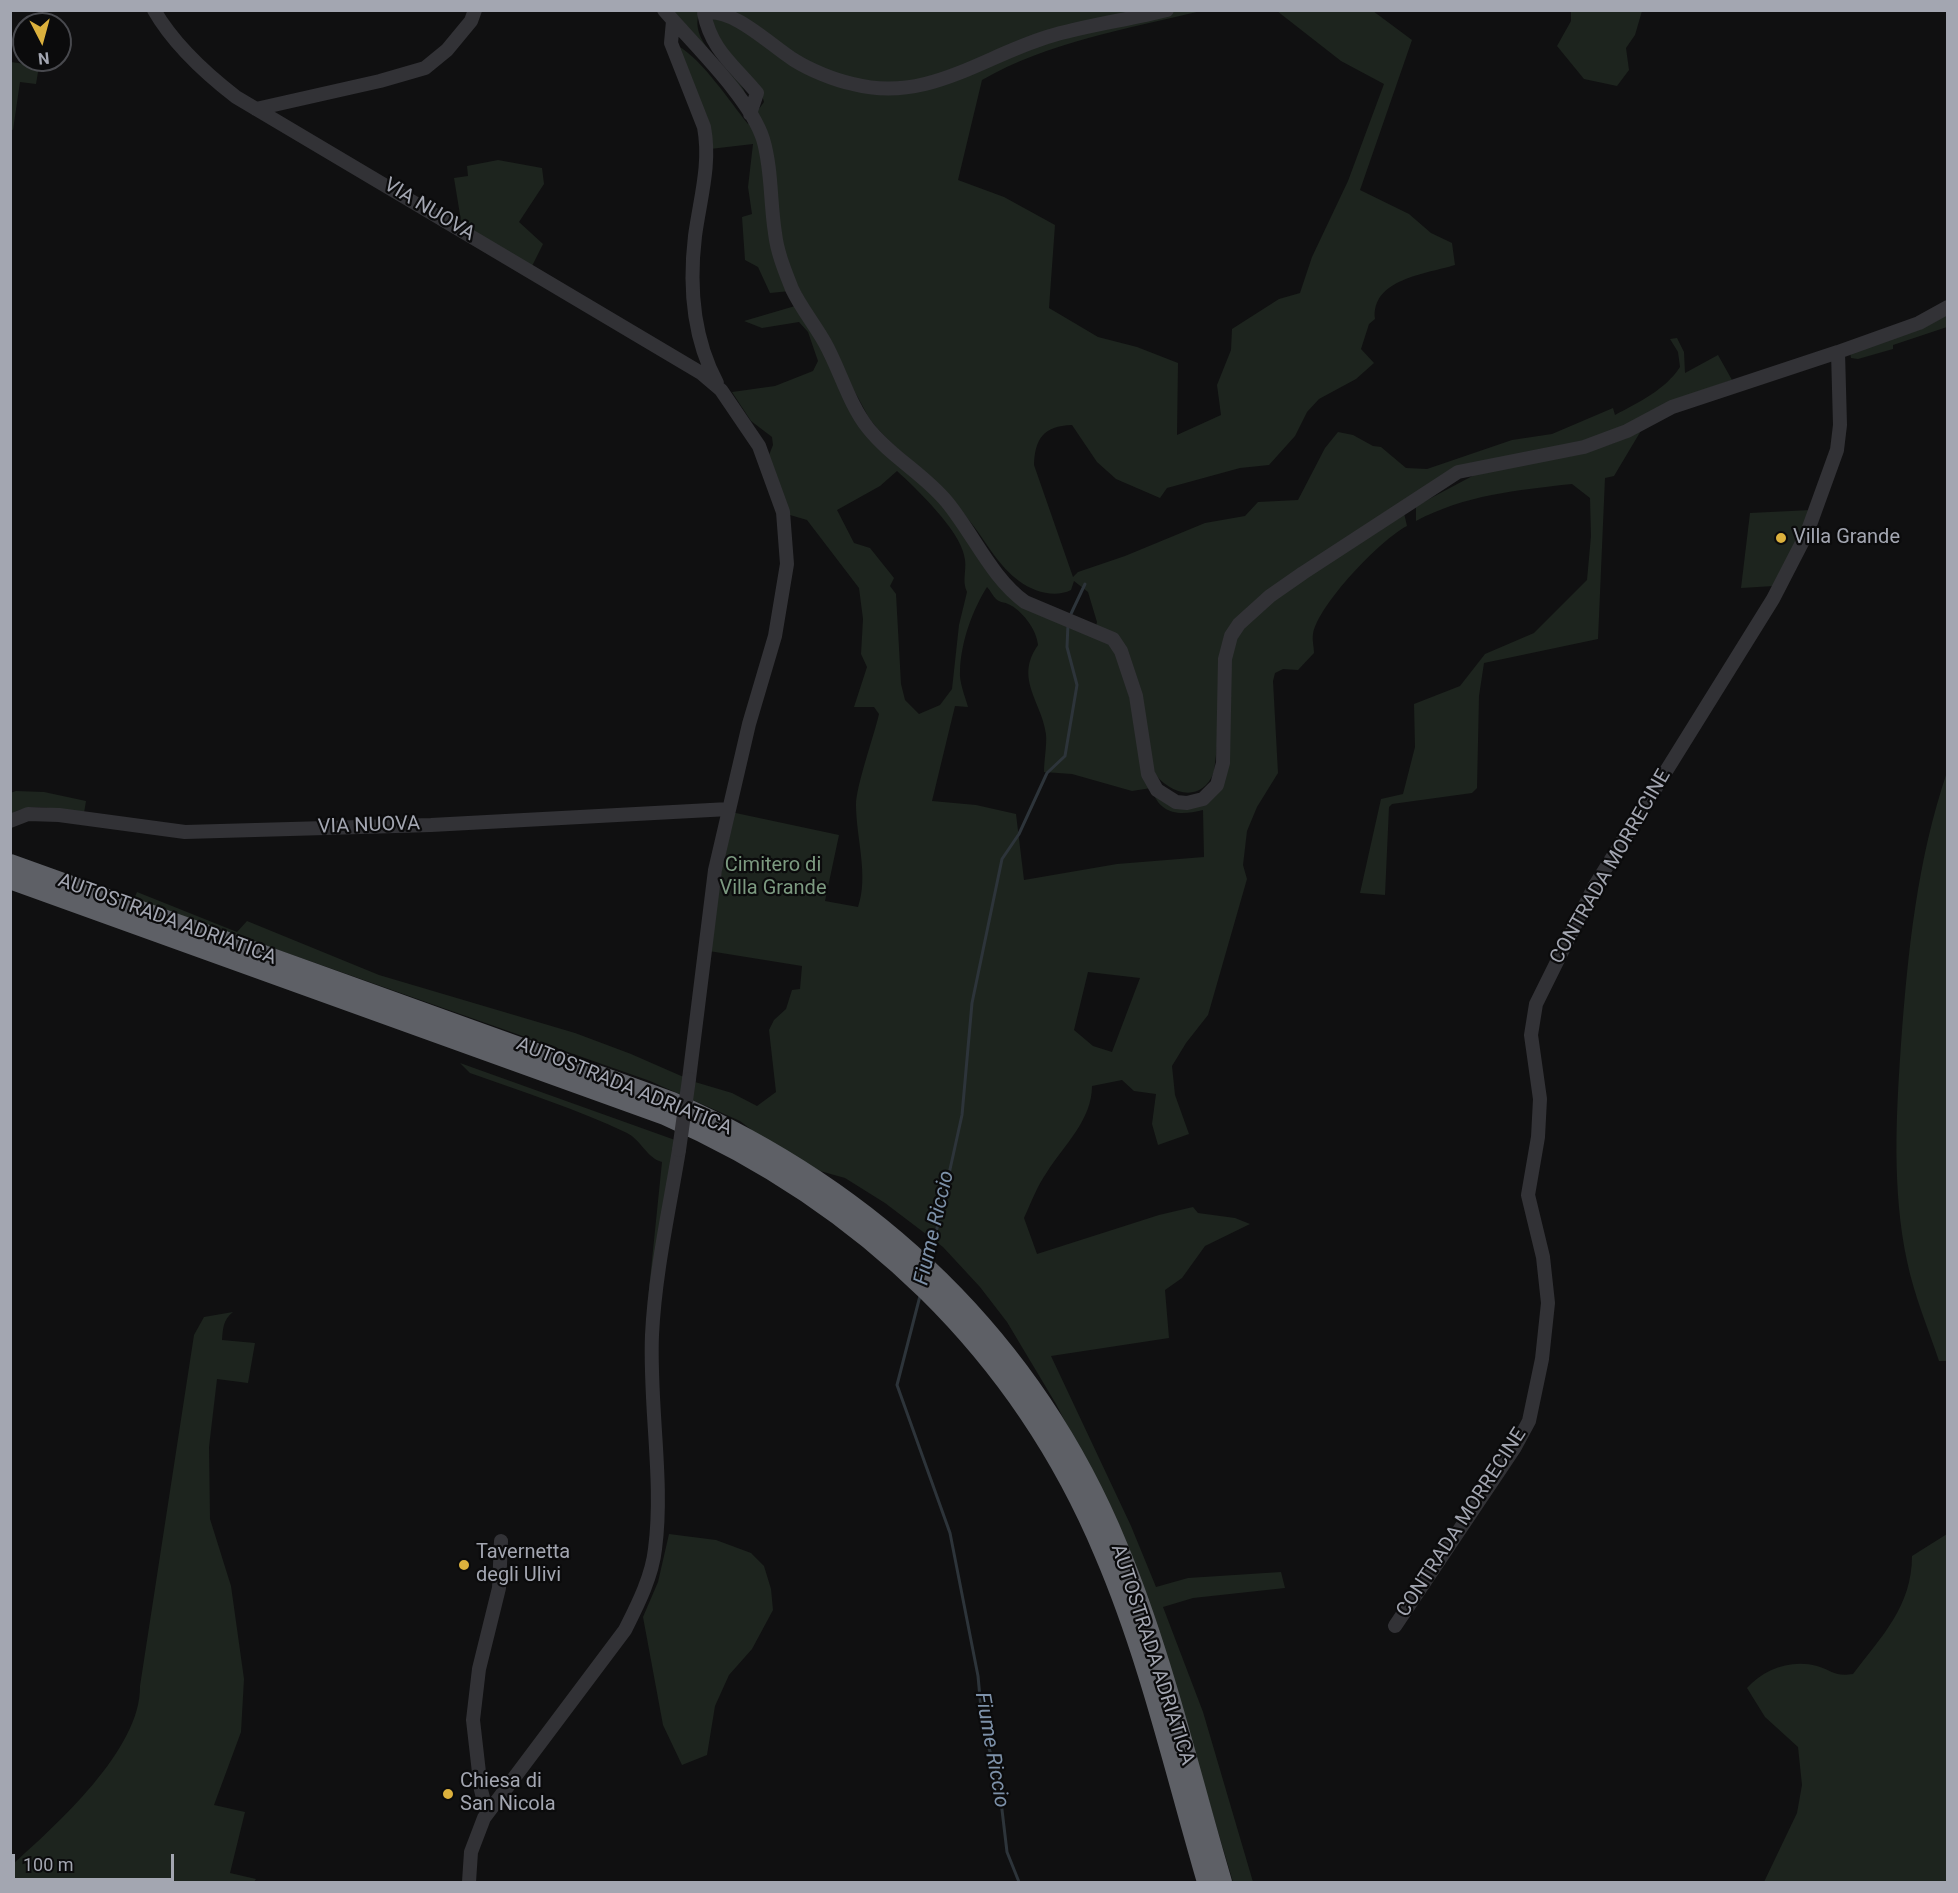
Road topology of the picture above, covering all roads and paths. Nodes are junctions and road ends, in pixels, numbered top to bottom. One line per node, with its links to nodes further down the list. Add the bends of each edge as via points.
1 (154, 10): 5 (street, VIA NUOVA, via 180,46 212,79)
2 (475, 10): 5 (street, via 471,21 447,50 425,68)
3 (1167, 10): 6 (street, via 1048,37 925,86 893,91 852,84 796,62 729,15 704,13 707,31 717,50 757,93)
4 (668, 16): 6 (street); 9 (street, VIA NUOVA, via 671,43 706,140 693,288 699,340)
5 (256, 109): 9 (street, VIA NUOVA, via 685,362)
6 (750, 114): 8 (street, via 768,159 775,234 793,292 826,344 867,428 940,494 1000,580 1025,602 1113,639 1136,696 1148,774 1156,790 1176,802 1195,802 1217,785 1223,763 1225,659 1231,636 1270,596 1458,472 1584,447 1627,431 1672,407)
7 (1947, 307): 8 (street, via 1918,323)
8 (1838, 352): 17 (street, CONTRADA MORRECINE, via 1837,450 1807,533 1773,599 1594,887 1536,1004 1531,1035 1540,1100 1528,1196 1543,1257 1548,1303 1529,1421)
9 (721, 390): 10 (street, VIA NUOVA, via 764,456 783,512 786,542 784,590 775,636)
10 (729, 809): 11 (street, VIA NUOVA, via 431,825 185,832 59,815 28,814); 18 (street, VIA NUOVA, bridge, via 715,870 652,1332 658,1517 655,1552 638,1605 625,1630)
11 (10, 820)
12 (10, 864): 14 (highway, AUTOSTRADA ADRIATICA, via 632,1086 722,1124)
13 (10, 879): 14 (highway, AUTOSTRADA ADRIATICA, via 631,1101)
14 (777, 1164): 16 (highway, AUTOSTRADA ADRIATICA, via 892,1257 943,1305 1039,1415 1126,1588)
15 (501, 1541): 18 (street, via 498,1588 479,1670 473,1720)
16 (1137, 1619): 20 (highway, AUTOSTRADA ADRIATICA); 21 (highway, AUTOSTRADA ADRIATICA)
17 (1395, 1626)
18 (487, 1813): 19 (street, VIA NUOVA, via 471,1852)
19 (469, 1882)
20 (1207, 1882)
21 (1222, 1882)

